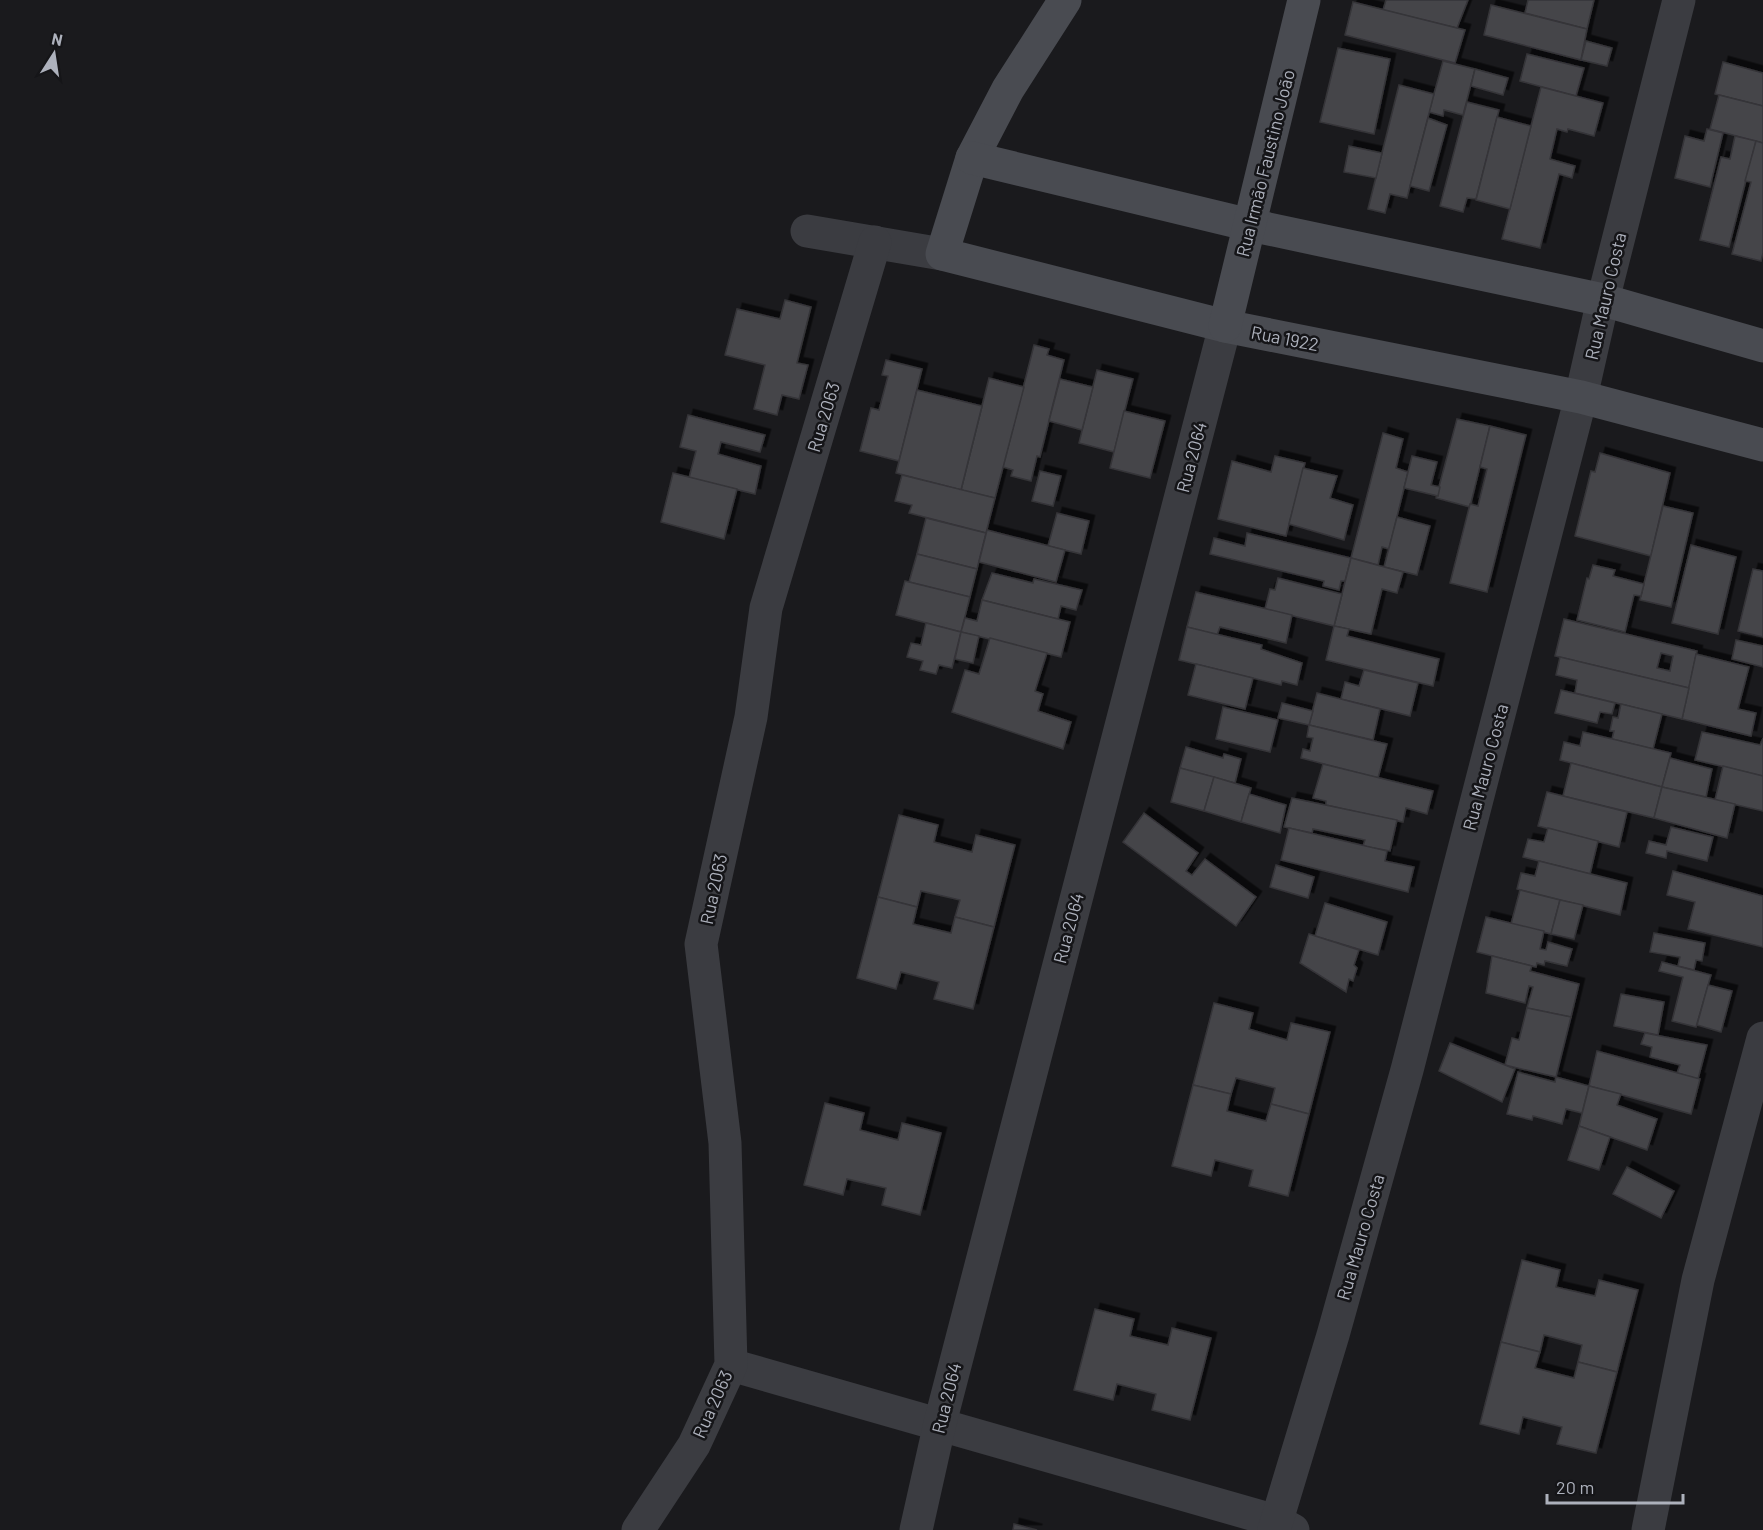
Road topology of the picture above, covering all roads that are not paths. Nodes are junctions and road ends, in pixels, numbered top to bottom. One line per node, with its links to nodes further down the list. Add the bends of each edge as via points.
1 (1065, 0): 4 (street, via 1008,89)
2 (1304, 0): 5 (street, Rua Irmão Faustino João)
3 (1679, 0): 9 (street, Rua Mauro Costa)
4 (972, 159): 5 (street); 8 (street)
5 (1250, 225): 9 (street); 10 (street, Rua Irmão Faustino João)
6 (807, 231): 7 (street, Rua 1922)
7 (875, 242): 8 (street, Rua 1922); 15 (street, Rua 2063, via 766,608 751,717 701,944 725,1143)
8 (942, 255): 10 (street, Rua 1922)
9 (1603, 300): 11 (street); 12 (street, Rua Mauro Costa)
10 (1225, 326): 12 (street, Rua 1922); 16 (street, Rua 2064)
11 (1763, 346)
12 (1581, 397): 13 (street, Rua 1922); 17 (street, Rua Mauro Costa, via 1407,1070)
13 (1763, 445)
14 (1763, 1038): 20 (street, via 1698,1280)
15 (731, 1365): 16 (street); 18 (street, Rua 2063, via 694,1445)
16 (940, 1423): 17 (street); 19 (street, Rua 2064)
17 (1281, 1527)
18 (638, 1530)
19 (916, 1530)
20 (1648, 1530)

